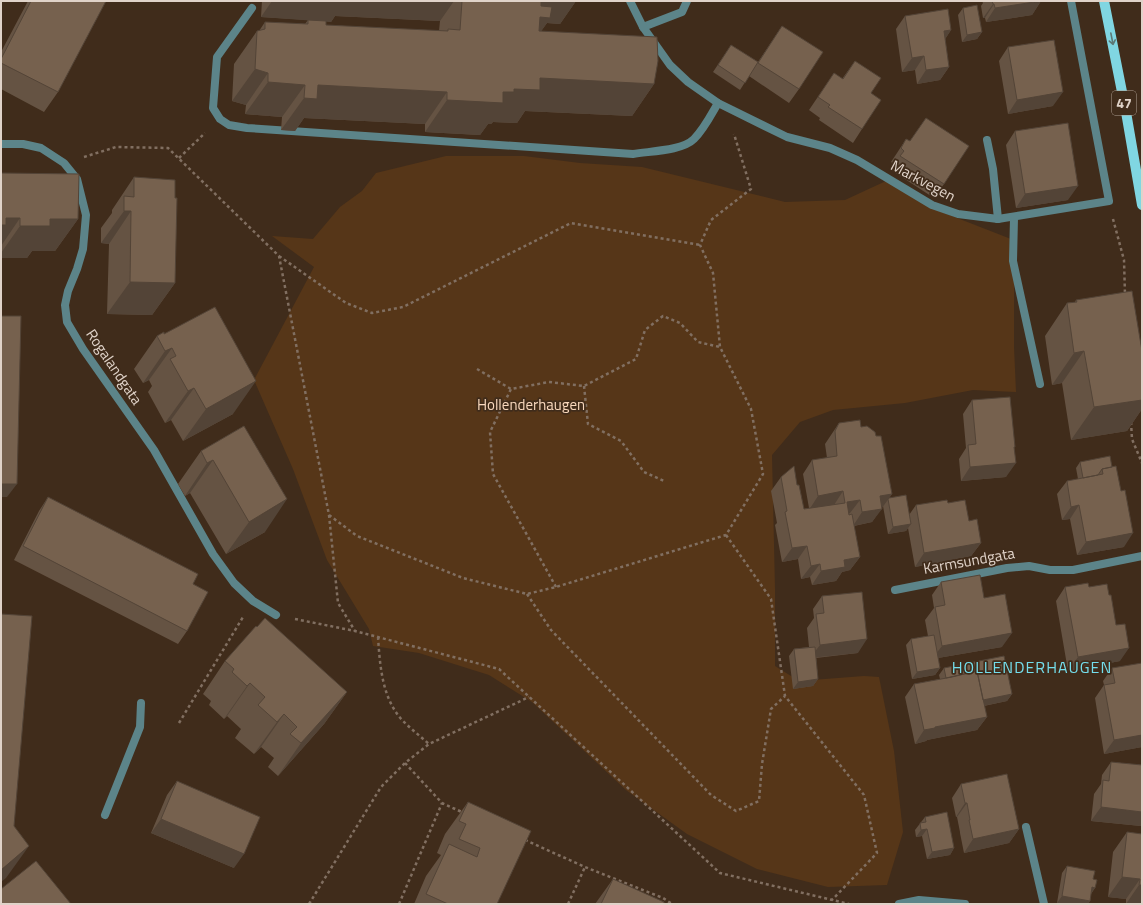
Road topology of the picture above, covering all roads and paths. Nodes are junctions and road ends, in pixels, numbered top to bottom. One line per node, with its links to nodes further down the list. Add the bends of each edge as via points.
1 (630, 1): 6 (street, Markvegen)
2 (687, 1): 6 (street, via 682,12)
3 (1071, 1): 13 (street)
4 (1104, 1): 14 (main road, 47, one-way to 14)
5 (252, 8): 8 (street, via 217,57 213,108)
6 (643, 27): 7 (street, Markvegen, via 670,65 688,82)
7 (718, 103): 8 (street, via 693,140 677,148 633,154 247,128 229,125); 16 (street, Markvegen, via 787,137 830,148 857,160 932,205 958,214); 17 (path, via 731,125 751,188 710,220)
8 (220, 119): 11 (path)
9 (987, 140): 16 (street)
10 (1, 144): 12 (street, Rogalandgata, via 23,144 41,148)
11 (179, 158): 12 (path, via 168,148 116,147); 18 (path)
12 (64, 163): 34 (street, Rogalandgata, via 77,179 86,215 83,249 65,305 67,322 154,450 213,554 234,583)
13 (1109, 201): 15 (street, Markvegen); 19 (path, via 1124,260)
14 (1142, 205)
15 (1014, 218): 16 (street, Markvegen); 22 (street, via 1013,261)
16 (998, 220)
17 (700, 245): 18 (path, via 571,223 403,307 372,313 346,303); 20 (path, via 713,273)
18 (279, 256): 28 (path)
19 (1125, 296)
20 (720, 347): 23 (path, via 698,342 680,323 663,316 645,330 636,359); 29 (path, via 752,409 763,474)
21 (477, 369): 24 (path)
22 (1040, 384)
23 (584, 386): 24 (path, via 549,382); 27 (path, via 588,424 622,441 644,472)
24 (511, 389): 31 (path, via 490,432 493,474)
25 (1130, 417): 26 (path, via 1132,439)
26 (1142, 463)
27 (664, 481)
28 (329, 515): 33 (path, via 357,536 463,578); 36 (path, via 338,602)
29 (726, 535): 31 (path); 38 (path, via 771,599)
30 (1142, 556): 32 (street, Karmsundgata, via 1073,570 1050,570 1029,566 1007,568)
31 (556, 587): 33 (path)
32 (895, 590)
33 (527, 594): 38 (path, via 556,636 711,795 736,811 759,801 771,709)
34 (253, 601): 35 (street, Rogalandgata); 41 (path)
35 (276, 615): 36 (path)
36 (356, 631): 37 (path)
37 (378, 637): 39 (path, via 499,670); 42 (path, via 380,672 389,700 402,721)
38 (785, 696): 50 (path, via 864,795 877,853)
39 (528, 697): 42 (path); 50 (path, via 720,873)
40 (141, 703): 45 (street, via 140,727)
41 (179, 723)
42 (429, 744): 43 (path)
43 (405, 763): 44 (path); 51 (path, via 381,787)
44 (442, 803): 46 (path); 52 (path)
45 (105, 815)
46 (471, 816)
47 (1026, 827): 58 (street)
48 (521, 838): 49 (path)
49 (585, 867): 53 (path); 54 (path)
50 (832, 900): 55 (path)
51 (309, 904)
52 (399, 904)
53 (568, 904)
54 (672, 904)
55 (850, 904)
56 (899, 904): 57 (street, via 919,900)
57 (965, 904)
58 (1044, 904)

